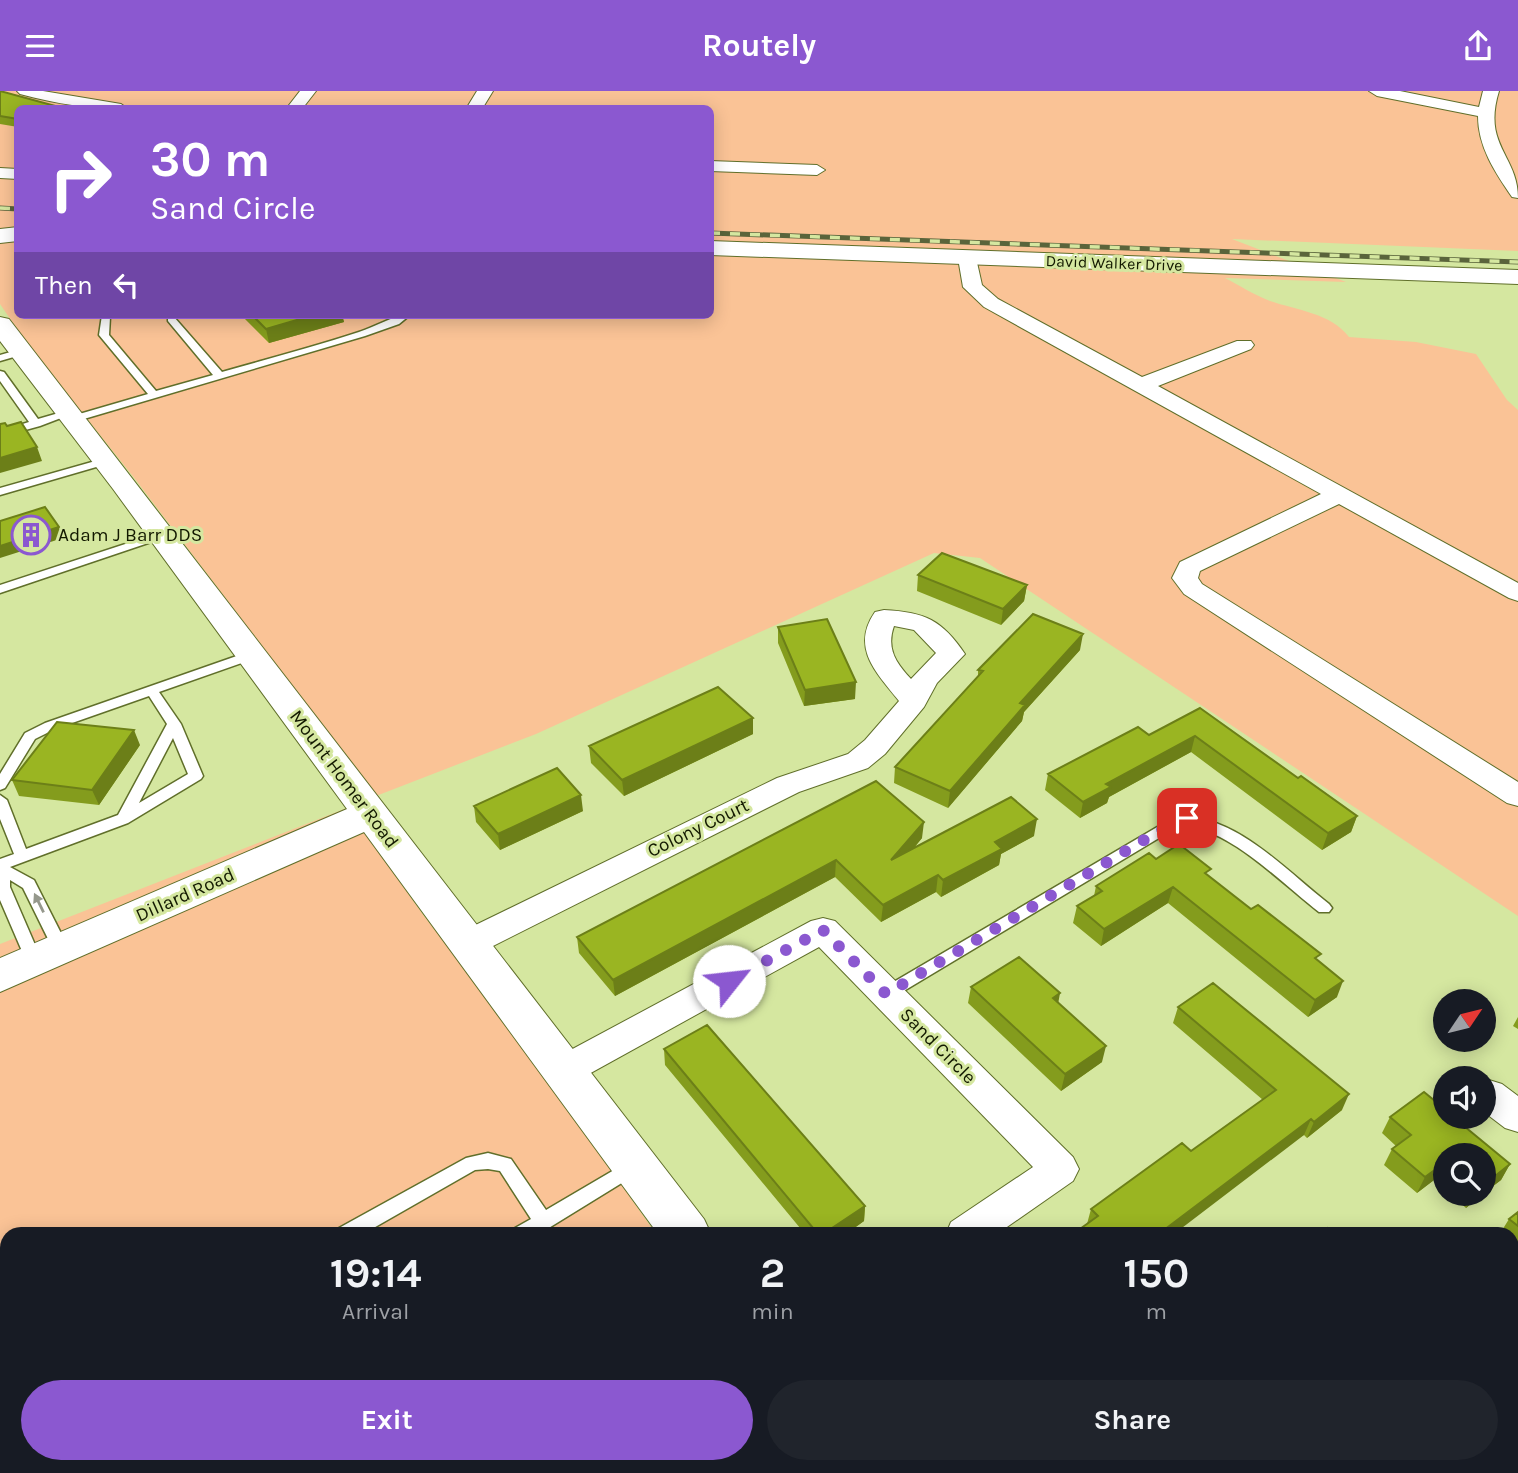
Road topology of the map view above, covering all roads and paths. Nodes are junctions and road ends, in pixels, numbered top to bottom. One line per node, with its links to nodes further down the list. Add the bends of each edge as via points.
1 (25, 91): 5 (street)
2 (308, 91): 6 (street)
3 (1377, 91): 7 (street)
4 (1491, 91): 7 (street)
5 (95, 105)
6 (296, 105)
7 (1485, 113): 10 (street, via 1494,156)
8 (714, 166): 9 (street)
9 (817, 170)
10 (1518, 193)
11 (714, 248): 12 (street, David Walker Drive)
12 (967, 257): 13 (street, David Walker Drive); 20 (street, via 979,295)
13 (1518, 277)
14 (106, 319): 21 (lane, via 104,335)
15 (171, 319): 19 (lane)
16 (399, 319): 19 (lane)
17 (1244, 345): 20 (street)
18 (5, 352): 22 (street, Mount Homer Road)
19 (220, 376): 21 (lane)
20 (1141, 385): 26 (street)
21 (154, 395): 22 (lane)
22 (60, 419): 23 (lane); 24 (street, Mount Homer Road)
23 (0, 434)
24 (106, 461): 25 (lane); 27 (street, Mount Homer Road)
25 (0, 492)
26 (1339, 495): 29 (street); 35 (street, via 1189,568 1185,578 1193,589)
27 (162, 535): 28 (lane); 30 (street, Mount Homer Road)
28 (0, 589)
29 (1518, 593)
30 (251, 655): 31 (lane); 37 (street, Mount Homer Road)
31 (152, 691): 33 (lane); 34 (lane, via 30,736)
32 (914, 701): 42 (street, Colony Court, via 858,761 788,785)
33 (174, 725): 38 (lane); 38 (lane, via 196,776)
34 (0, 785)
35 (1518, 796)
36 (0, 800): 39 (lane)
37 (371, 814): 42 (street, Mount Homer Road); 43 (street, Dillard Road)
38 (123, 819): 39 (lane)
39 (22, 857): 40 (lane)
40 (1, 867): 43 (lane, via 2,887); 43 (lane, one-way to 40, via 29,884)
41 (1324, 908): 44 (lane, via 1221,829 1187,818)
42 (469, 943): 45 (street, Mount Homer Road)
43 (32, 962)
44 (886, 994): 45 (street, Sand Circle, via 823,930); 53 (street, Sand Circle, via 1060,1169)
45 (565, 1070): 48 (street, Mount Homer Road)
46 (1496, 1100): 47 (street)
47 (1518, 1117)
48 (636, 1165): 49 (lane); 52 (street, Mount Homer Road)
49 (543, 1221): 50 (lane, via 505,1164 488,1161 472,1163); 51 (lane)
50 (358, 1227)
51 (533, 1227)
52 (682, 1227)
53 (975, 1227)

